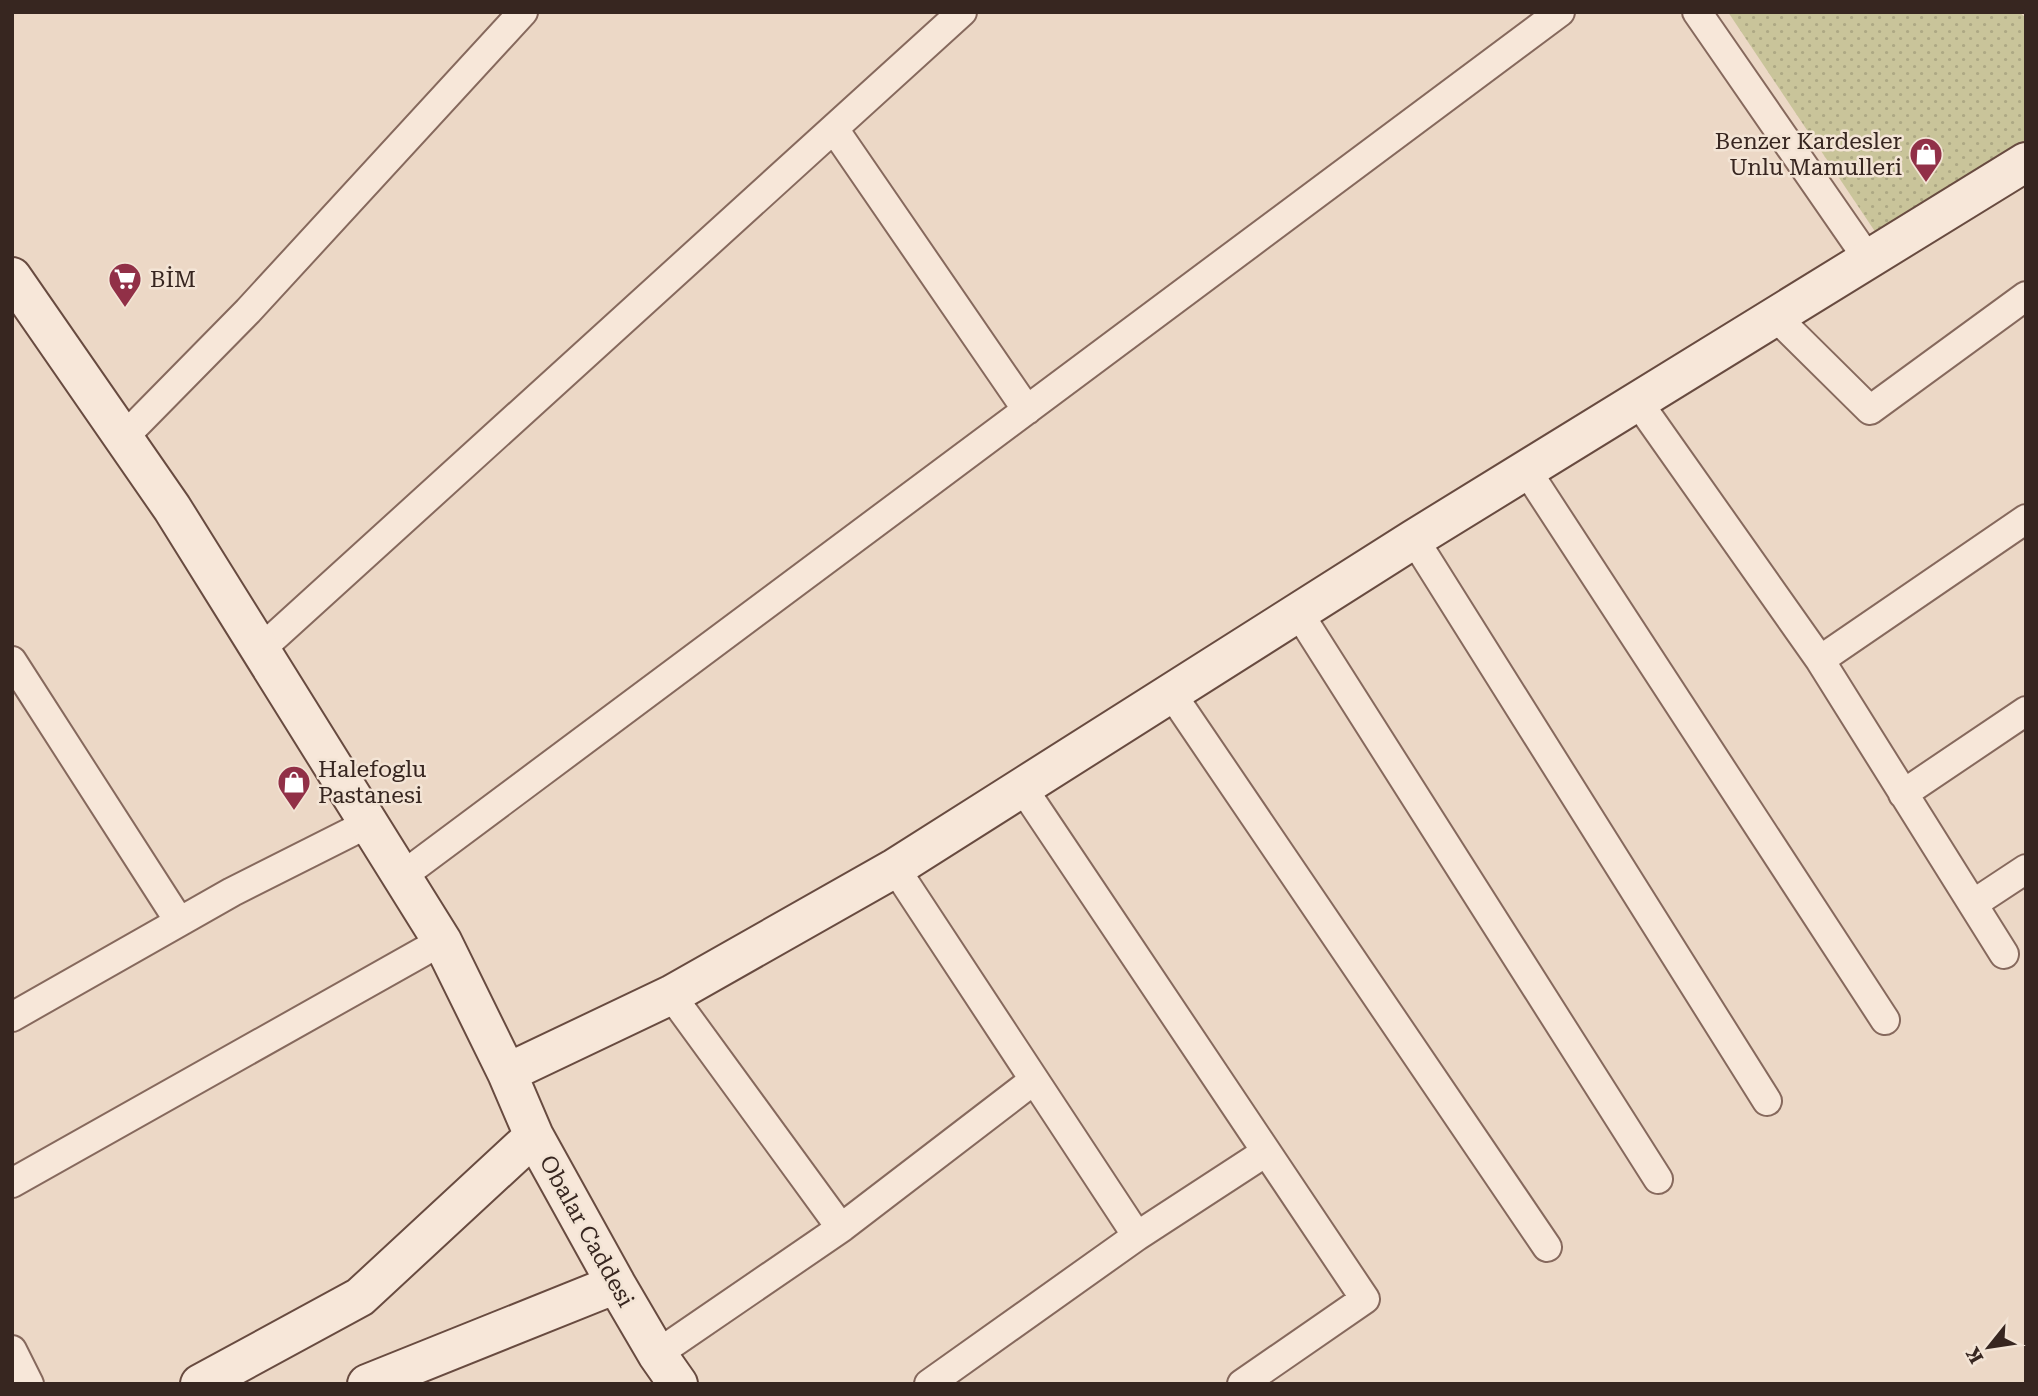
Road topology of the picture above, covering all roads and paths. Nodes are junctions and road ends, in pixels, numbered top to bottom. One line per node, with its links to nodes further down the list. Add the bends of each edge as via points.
1 (523, 12): 13 (street, via 248,311)
2 (962, 12): 5 (street)
3 (1560, 12): 12 (street)
4 (1697, 12): 7 (street)
5 (834, 129): 12 (street); 18 (street)
6 (2026, 162): 7 (main road)
7 (1868, 259): 10 (main road)
8 (12, 277): 13 (main road, Obalar Caddesi)
9 (2026, 296): 10 (street, via 1870,410)
10 (1775, 316): 11 (main road)
11 (1638, 402): 14 (main road); 19 (street)
12 (1027, 410): 28 (street)
13 (124, 437): 18 (main road, Obalar Caddesi)
14 (1527, 471): 16 (main road); 35 (street)
15 (2026, 519): 19 (street)
16 (1414, 539): 17 (main road); 38 (street)
17 (1298, 611): 21 (main road); 41 (street)
18 (261, 649): 25 (main road, Obalar Caddesi)
19 (1820, 660): 24 (street)
20 (12, 661): 30 (street)
21 (1171, 693): 23 (main road); 45 (street)
22 (2026, 712): 24 (street)
23 (1022, 787): 26 (main road); 40 (street)
24 (1903, 794): 29 (street)
25 (369, 823): 28 (main road, Obalar Caddesi); 30 (street)
26 (895, 868): 33 (main road); 37 (street)
27 (2026, 869): 29 (street)
28 (402, 876): 31 (main road, Obalar Caddesi)
29 (1973, 904): 32 (street)
30 (179, 921): 34 (street)
31 (442, 940): 36 (main road, Obalar Caddesi); 42 (street)
32 (2004, 954)
33 (671, 995): 36 (main road); 43 (street)
34 (12, 1017)
35 (1885, 1020)
36 (507, 1073): 39 (main road, Obalar Caddesi)
37 (1034, 1080): 43 (street); 44 (street)
38 (1767, 1101)
39 (534, 1136): 46 (main road, Obalar Caddesi); 50 (main road, via 360,1297)
40 (1266, 1152): 44 (street); 53 (street, via 1365,1299)
41 (1658, 1179)
42 (12, 1183)
43 (841, 1228): 48 (street)
44 (1137, 1236): 52 (street)
45 (1547, 1247)
46 (615, 1284): 48 (main road, Obalar Caddesi); 51 (main road)
47 (12, 1350): 49 (street)
48 (667, 1369)
49 (29, 1384)
50 (200, 1384)
51 (367, 1384)
52 (929, 1384)
53 (1241, 1384)

